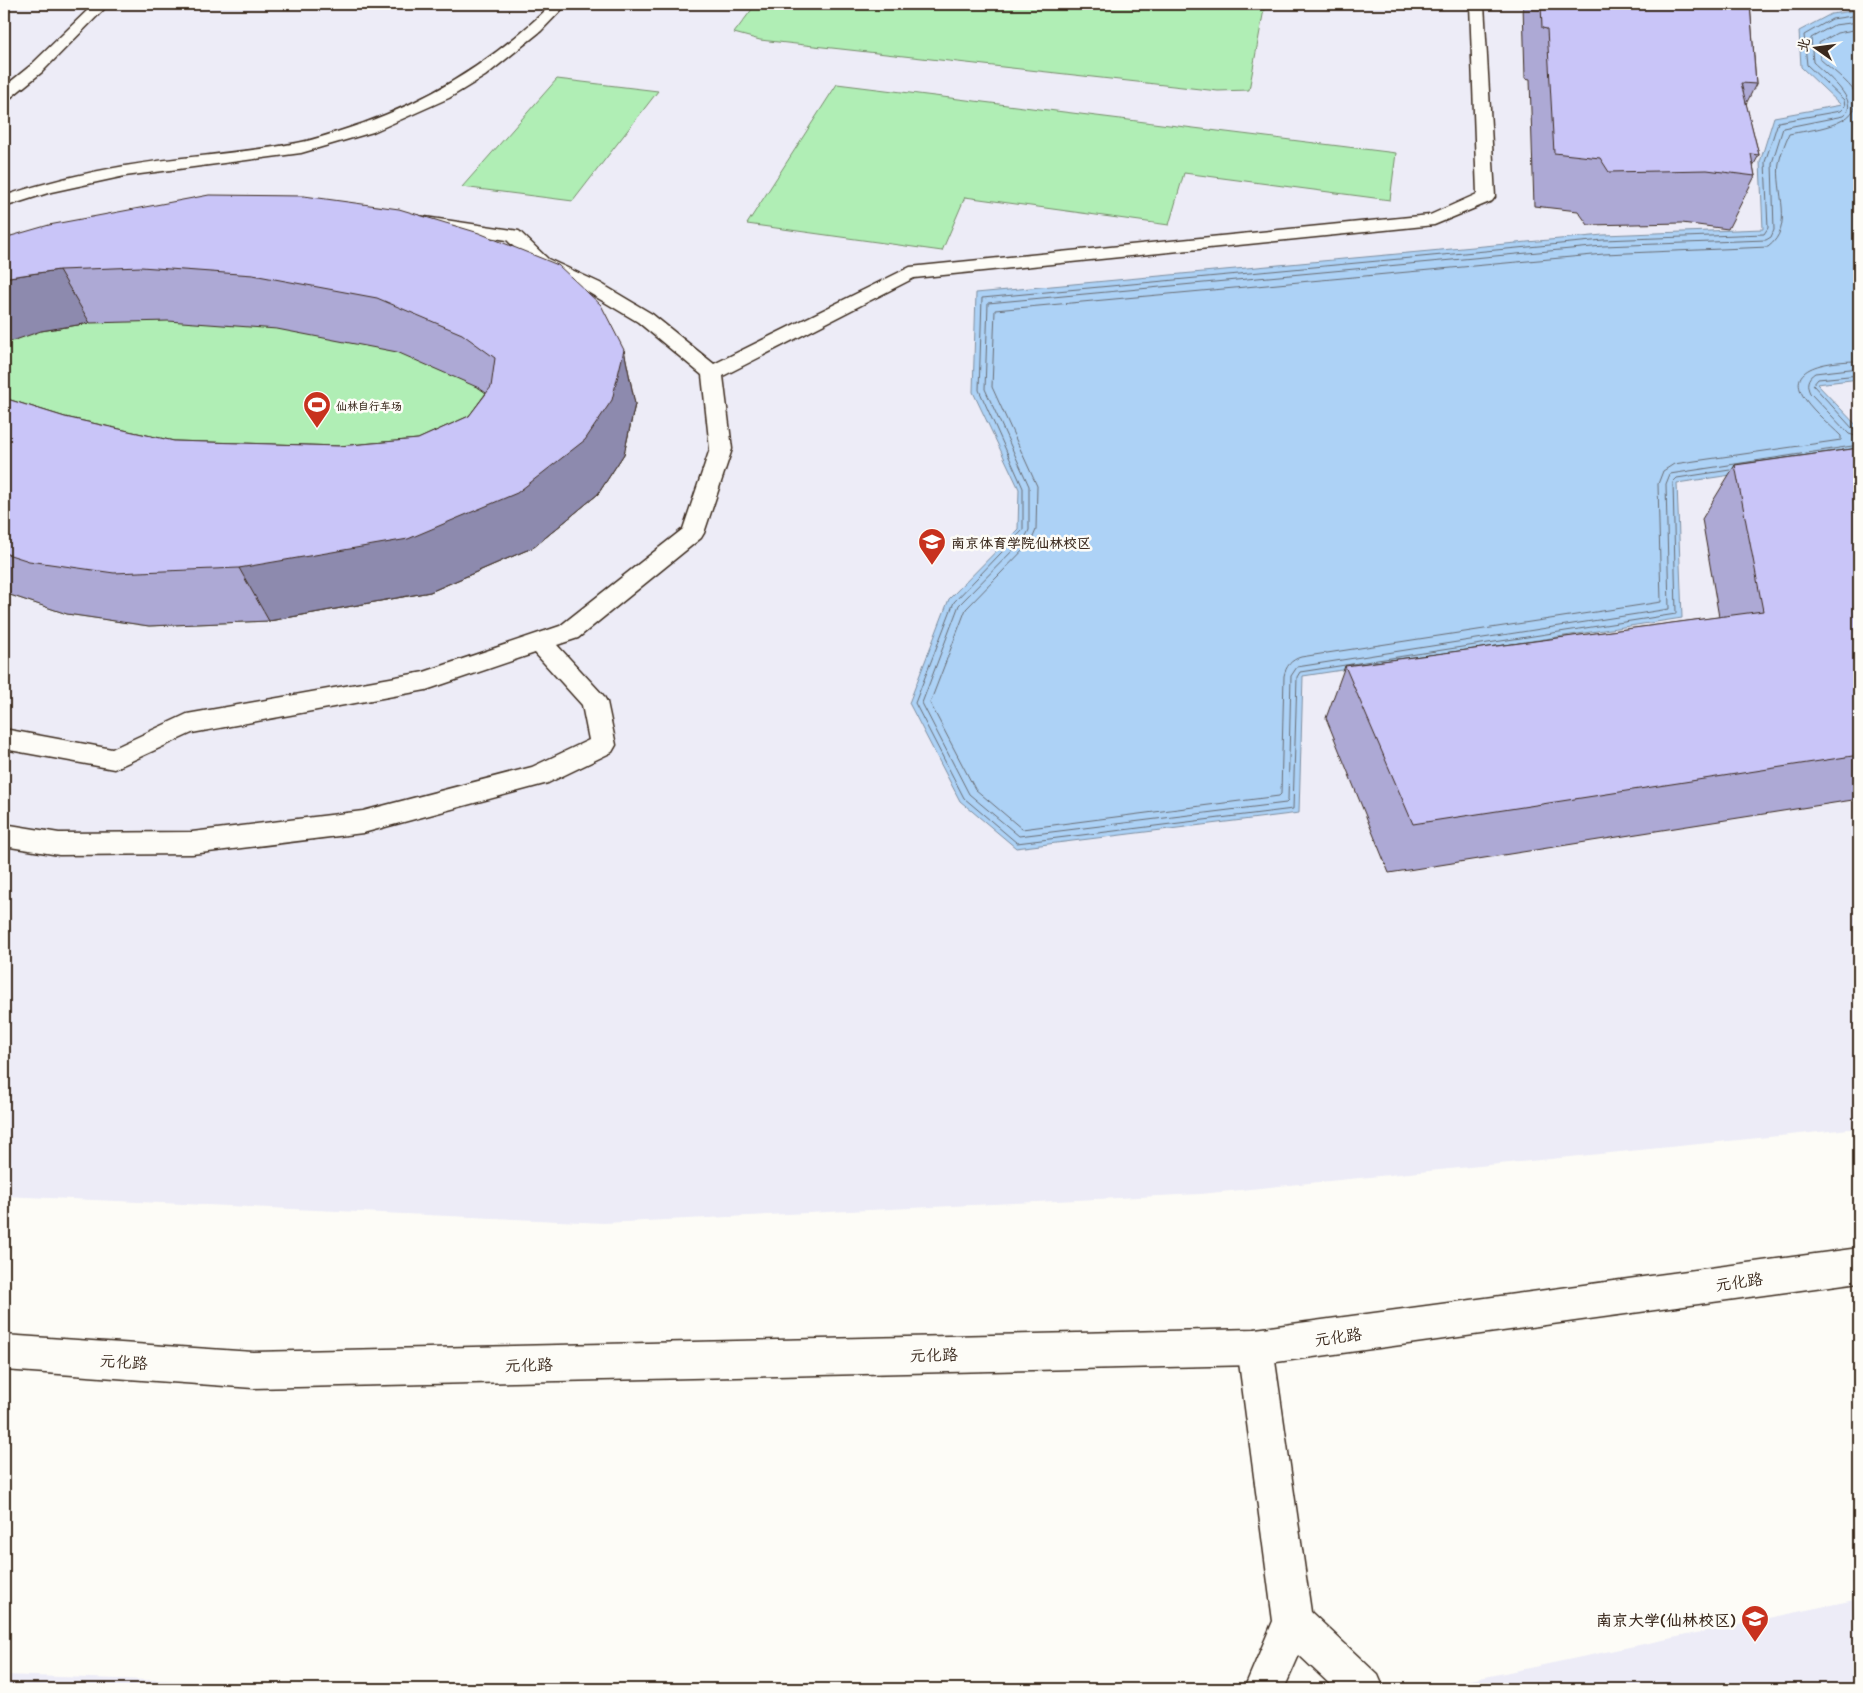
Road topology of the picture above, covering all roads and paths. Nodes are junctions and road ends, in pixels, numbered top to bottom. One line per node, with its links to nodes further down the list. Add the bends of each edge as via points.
1 (102, 4): 4 (street, via 36,69)
2 (560, 4): 5 (street, via 480,73 443,95 367,128 301,148 125,171 46,188)
3 (1477, 4): 7 (street, via 1486,197 1434,220 910,273)
4 (4, 95)
5 (4, 202)
6 (399, 218): 7 (street, via 513,235 541,263 593,287 646,318)
7 (712, 373): 8 (street, via 721,449 694,533 569,632)
8 (540, 642): 9 (street, via 426,681 187,724 114,760); 10 (street, via 594,702 603,745 539,776 363,822 192,843 59,844)
9 (4, 739)
10 (4, 835)
11 (1859, 1265): 12 (street, 元化路)
12 (1255, 1347): 13 (street, 元化路, via 253,1370); 14 (street)
13 (4, 1353)
14 (1293, 1622): 15 (street); 16 (street)
15 (1264, 1689)
16 (1364, 1689)

